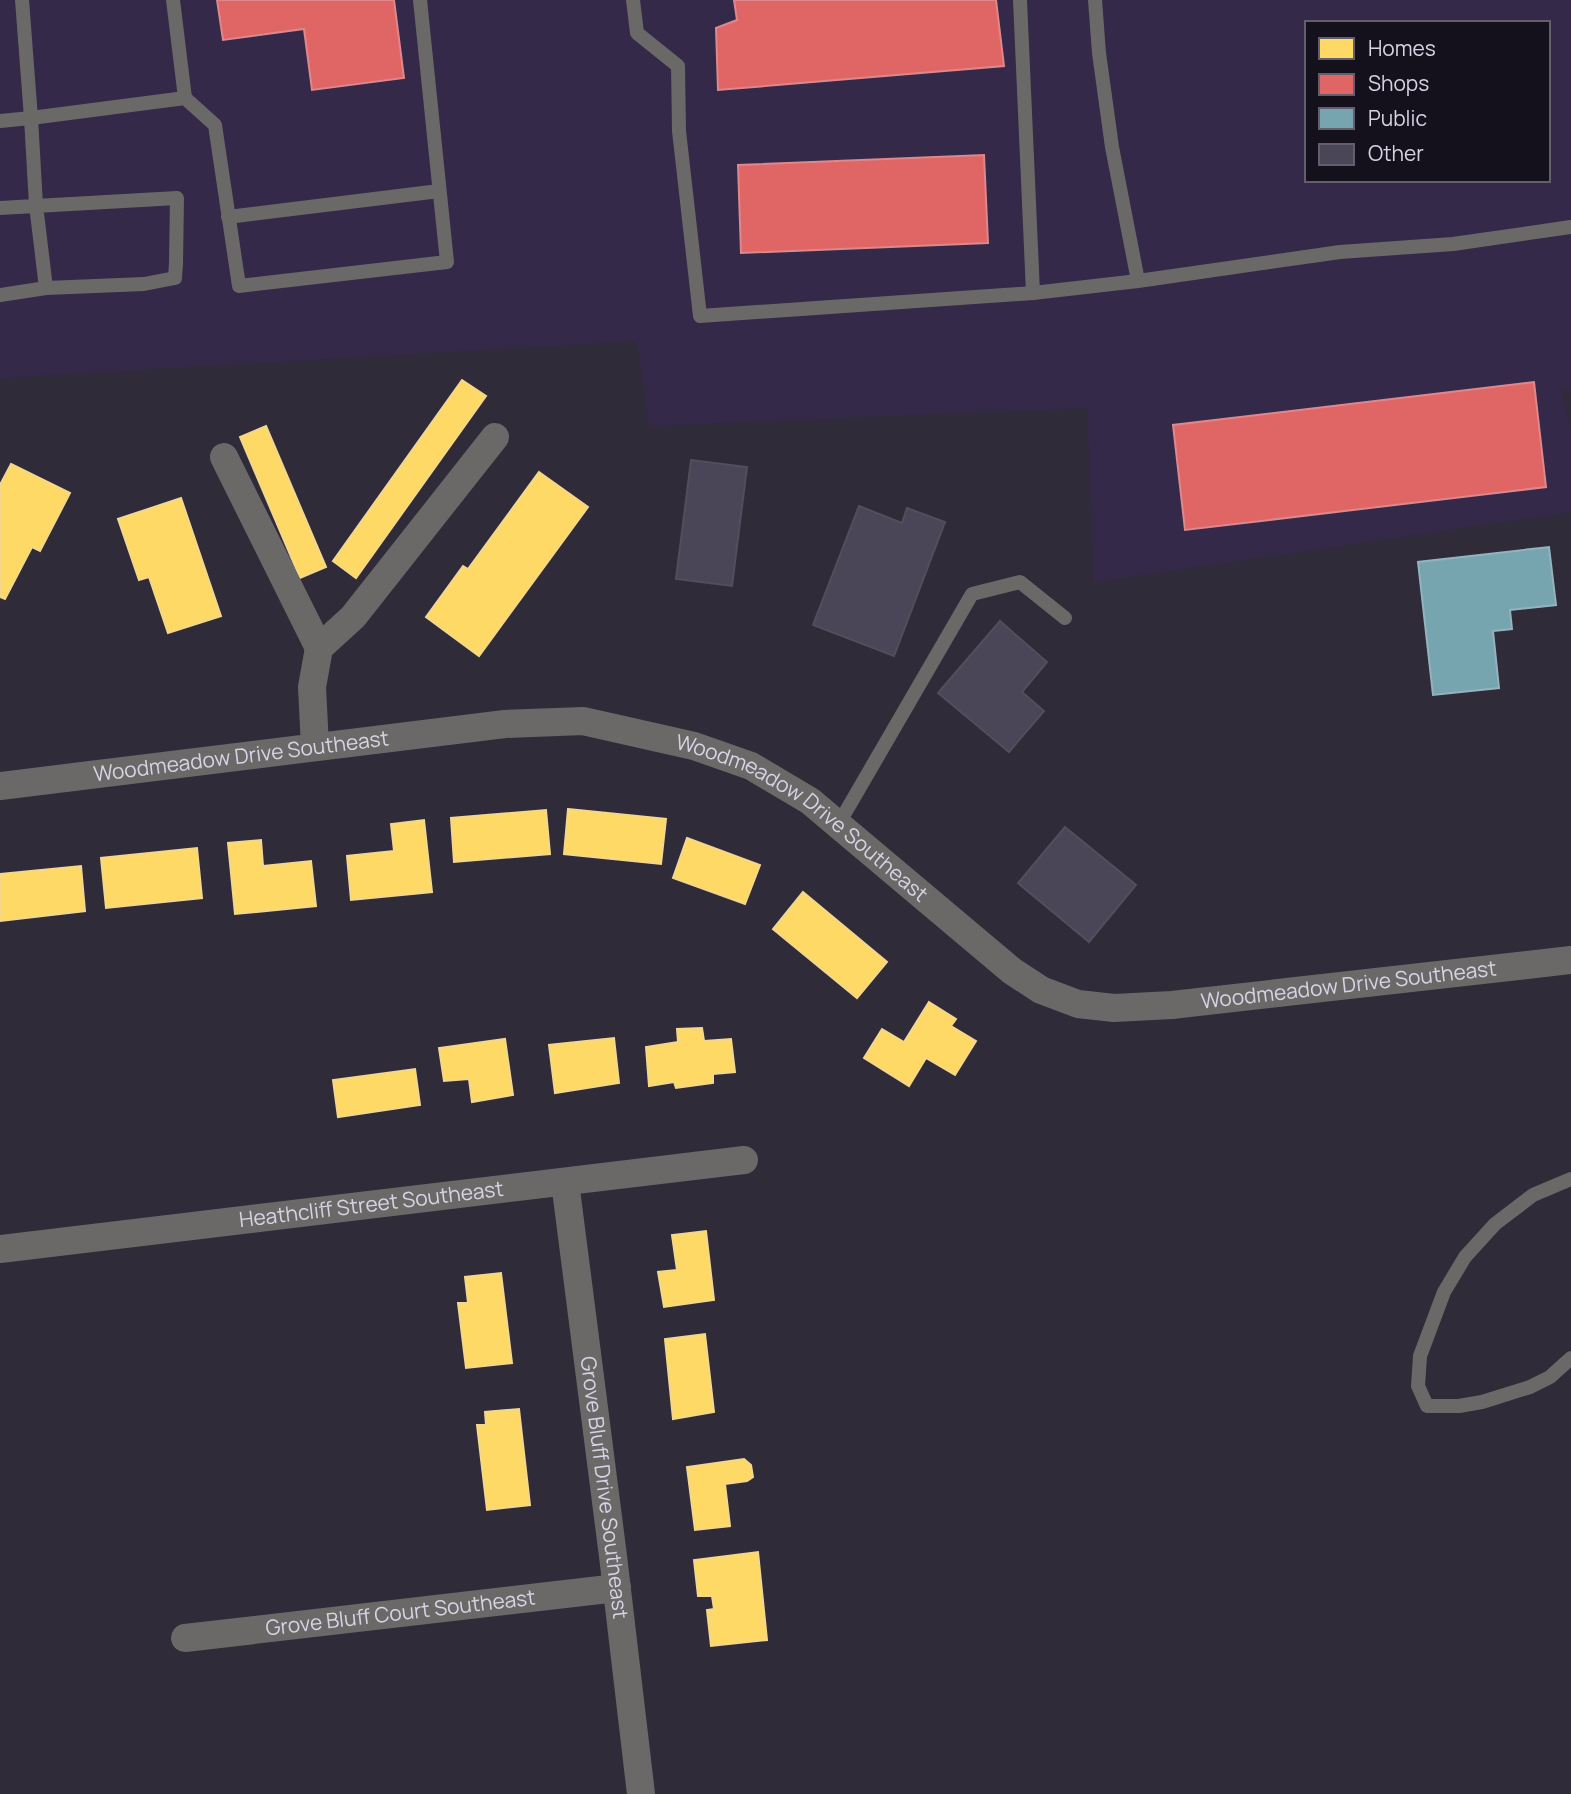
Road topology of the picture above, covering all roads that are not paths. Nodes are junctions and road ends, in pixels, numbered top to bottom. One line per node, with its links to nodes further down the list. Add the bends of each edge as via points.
1 (22, 0): 8 (lane)
2 (173, 0): 7 (lane)
3 (420, 0): 10 (lane)
4 (633, 0): 17 (lane, via 637,33 678,66 680,131 700,316)
5 (1020, 0): 17 (lane)
6 (1096, 0): 15 (lane, via 1112,147)
7 (185, 98): 8 (lane); 13 (lane, via 215,125)
8 (31, 118): 9 (lane); 11 (lane)
9 (0, 121)
10 (439, 191): 13 (lane); 13 (lane, via 447,262 239,286)
11 (36, 205): 12 (lane); 16 (lane); 16 (lane, via 177,198 175,278 144,284)
12 (0, 208)
13 (228, 217)
14 (1571, 227): 15 (lane, via 1453,244 1340,252)
15 (1138, 281): 17 (lane)
16 (46, 288): 18 (lane)
17 (1033, 293)
18 (0, 295)
19 (495, 436): 22 (street, via 353,617)
20 (224, 457): 22 (street)
21 (1065, 618): 25 (lane, via 1020,582 972,594)
22 (319, 648): 23 (street, via 312,687)
23 (314, 747): 24 (street, Woodmeadow Drive Southeast); 25 (street, Woodmeadow Drive Southeast, via 505,724 583,721 694,746 751,766 810,801)
24 (0, 786)
25 (838, 825): 26 (street, Woodmeadow Drive Southeast, via 1012,971 1041,990 1078,1004 1114,1008 1172,1005)
26 (1571, 960)
27 (744, 1160): 29 (street, Heathcliff Street Southeast)
28 (1571, 1179): 31 (lane, via 1533,1195 1495,1224 1465,1258 1444,1292 1420,1356 1418,1386 1426,1406 1482,1402 1530,1387)
29 (565, 1182): 30 (street, Heathcliff Street Southeast); 32 (street, Grove Bluff Drive Southeast)
30 (0, 1249)
31 (1571, 1359)
32 (617, 1588): 33 (street, Grove Bluff Court Southeast); 34 (street, Grove Bluff Drive Southeast)
33 (185, 1638)
34 (641, 1794)

